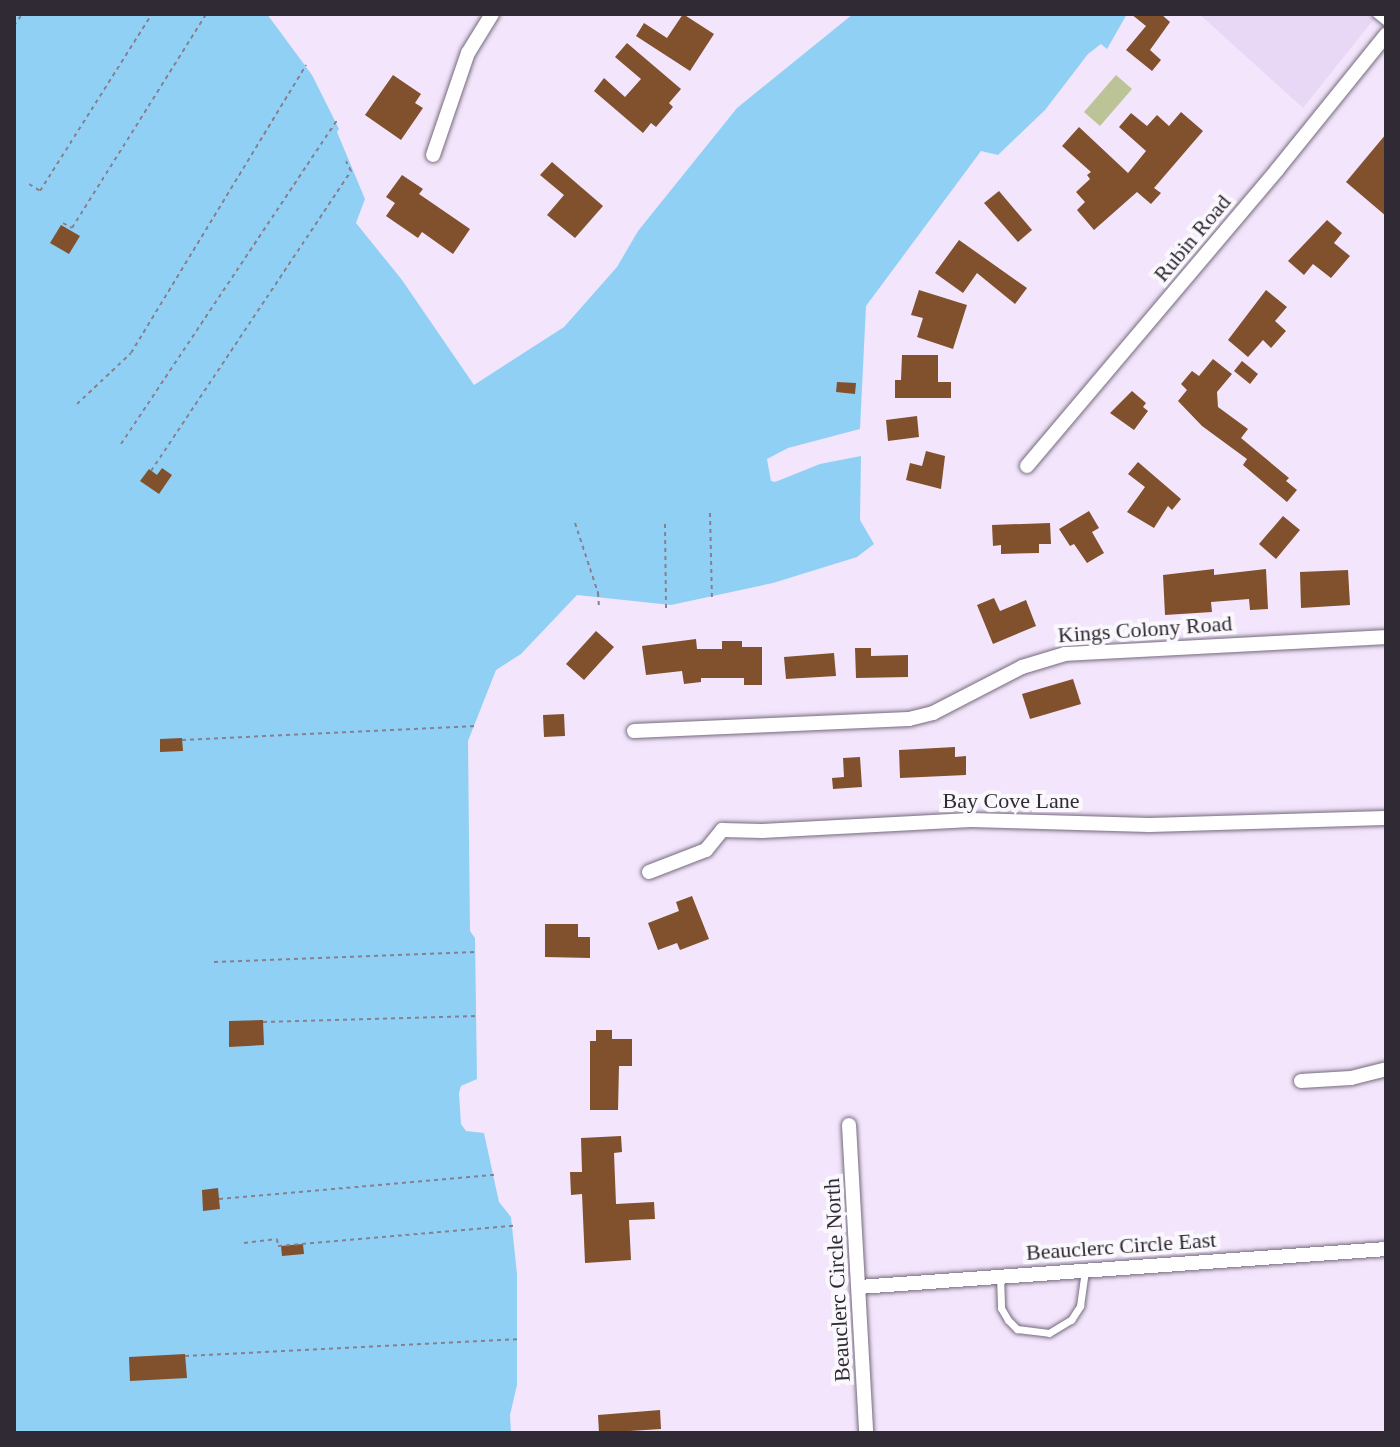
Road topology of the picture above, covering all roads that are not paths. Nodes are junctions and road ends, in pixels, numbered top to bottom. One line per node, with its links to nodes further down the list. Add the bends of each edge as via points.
1 (492, 14): 5 (street, via 468,53)
2 (1376, 14): 3 (lane)
3 (1386, 22)
4 (1386, 35): 6 (street, Rubin Road)
5 (433, 155)
6 (1027, 466)
7 (1386, 637): 8 (street, Kings Colony Road, via 1065,654 1022,667 933,713 909,719)
8 (634, 731)
9 (1386, 818): 10 (street, Bay Cove Lane, via 1149,825 971,820 722,830 706,850)
10 (649, 872)
11 (1386, 1069): 12 (street, via 1351,1078)
12 (1301, 1081)
13 (849, 1125): 17 (street, Beauclerc Circle North)
14 (1386, 1249): 15 (street, Beauclerc Circle East)
15 (1085, 1271): 16 (street, Beauclerc Circle East); 16 (lane, via 1080,1306 1071,1320 1049,1333 1017,1329 1008,1320 1001,1308)
16 (1000, 1276): 17 (street, Beauclerc Circle East)
17 (859, 1287): 18 (street, Beauclerc Circle North)
18 (866, 1433)

